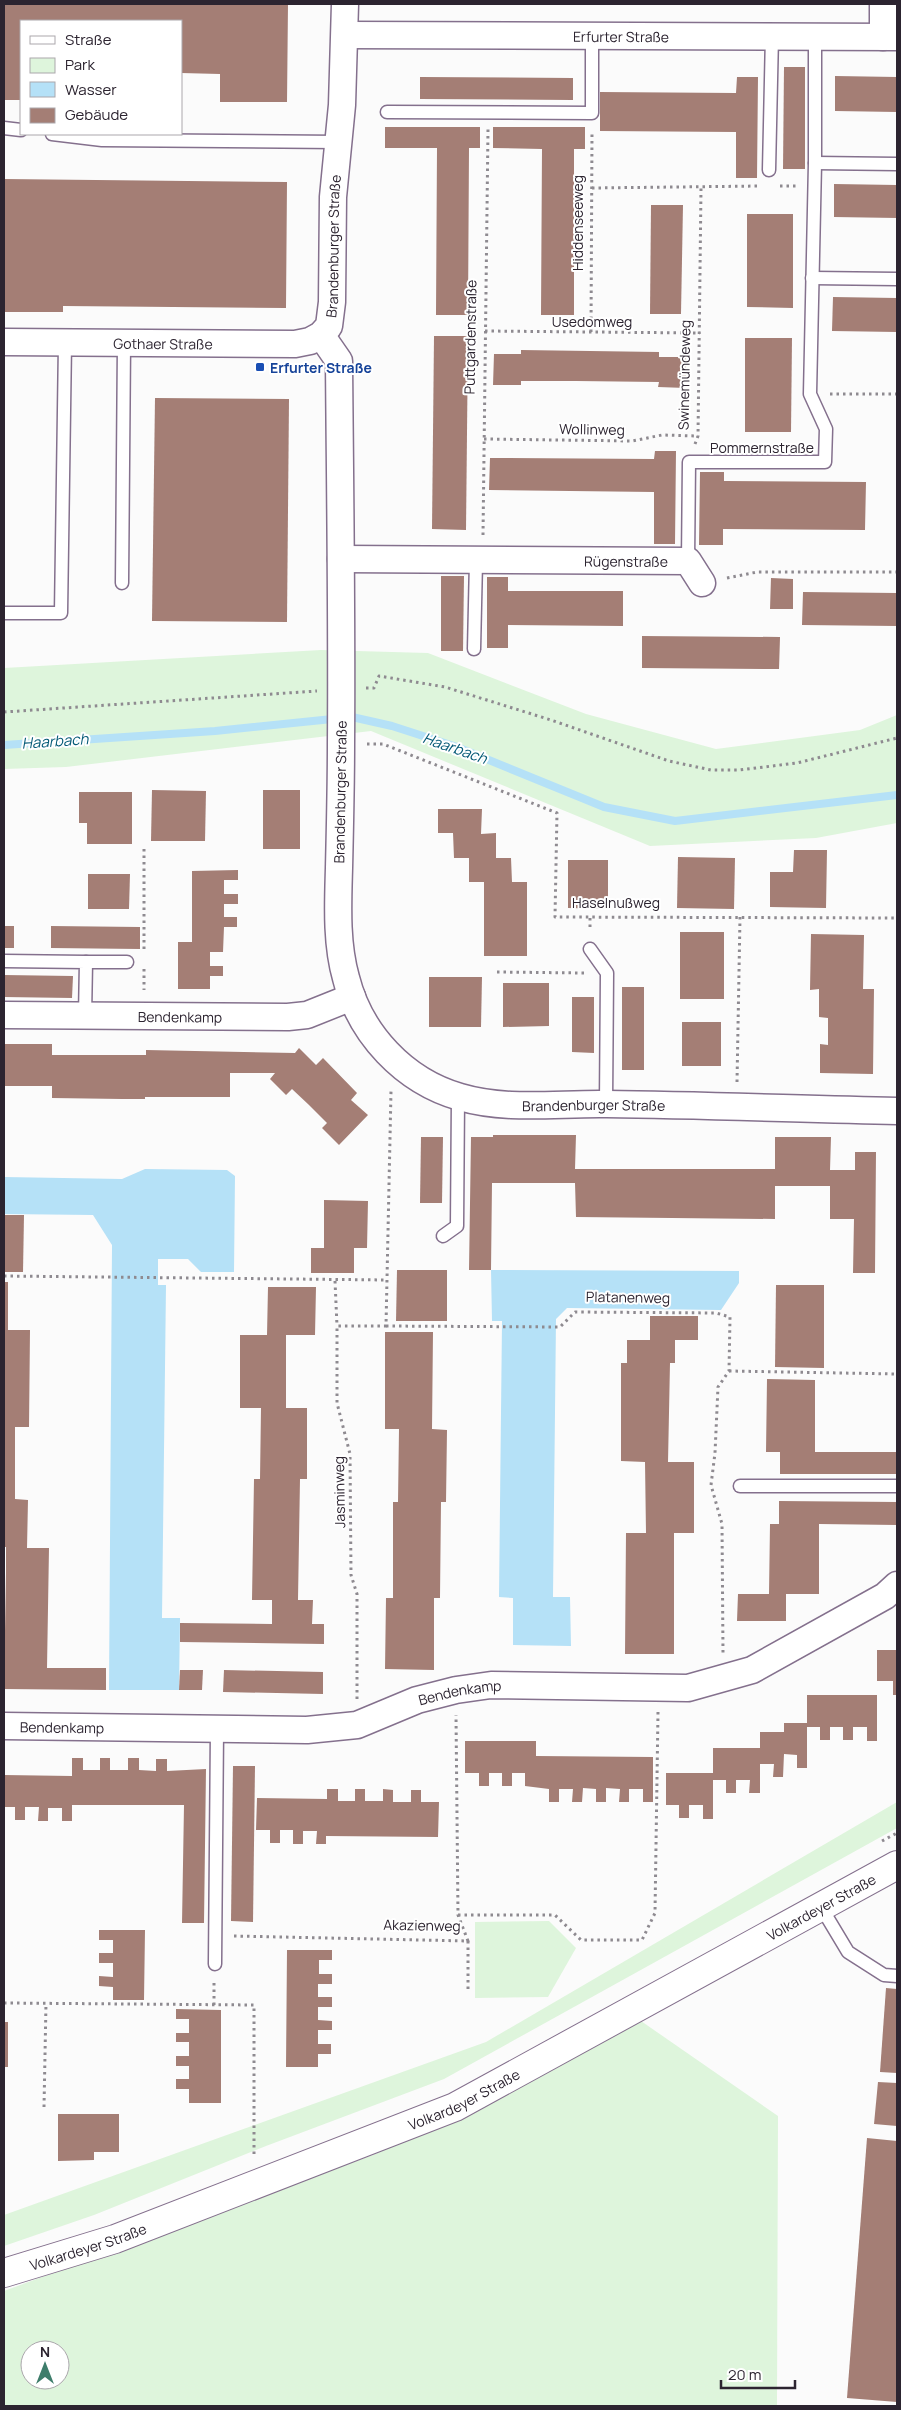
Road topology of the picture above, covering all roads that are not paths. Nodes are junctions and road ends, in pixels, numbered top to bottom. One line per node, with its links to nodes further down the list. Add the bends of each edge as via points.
1 (345, 4): 3 (street, Brandenburger Straße)
2 (883, 4): 7 (street)
3 (345, 36): 4 (street, Erfurter Straße); 12 (street, Brandenburger Straße)
4 (592, 36): 5 (street, Erfurter Straße); 8 (lane, via 592,114)
5 (772, 36): 6 (street, Erfurter Straße); 15 (lane)
6 (815, 36): 7 (street, Erfurter Straße); 13 (lane, Pommernstraße)
7 (890, 37)
8 (387, 112)
9 (4, 128): 10 (lane)
10 (20, 130)
11 (60, 135): 12 (lane, via 102,140)
12 (339, 142): 18 (street, Brandenburger Straße, via 333,197 332,302 329,326)
13 (815, 163): 14 (lane); 16 (lane, Pommernstraße)
14 (897, 164)
15 (769, 170)
16 (812, 278): 17 (lane); 24 (lane, Pommernstraße, via 810,394 826,429 825,462 690,462)
17 (897, 279)
18 (320, 335): 21 (street, Gothaer Straße, via 295,344); 22 (street, Brandenburger Straße, via 339,362)
19 (4, 342): 20 (street, Gothaer Straße)
20 (65, 343): 21 (street, Gothaer Straße); 27 (lane, via 61,613)
21 (124, 343): 25 (lane)
22 (341, 559): 23 (street, Rügenstraße); 33 (street, Brandenburger Straße, via 338,915 345,976)
23 (479, 561): 24 (street, Rügenstraße); 28 (lane)
24 (688, 561): 26 (street, Rügenstraße)
25 (122, 583)
26 (702, 583)
27 (4, 613)
28 (474, 649)
29 (590, 949): 37 (lane, via 607,973)
30 (4, 961): 31 (lane)
31 (86, 962): 32 (lane); 35 (lane)
32 (128, 962)
33 (352, 997): 35 (street, Bendenkamp, via 307,1015 288,1017); 36 (street, Brandenburger Straße, via 367,1028 391,1058 432,1087)
34 (4, 1015): 35 (street, Bendenkamp)
35 (85, 1016)
36 (458, 1097): 37 (street, Brandenburger Straße, via 494,1104); 39 (lane, via 457,1226)
37 (606, 1104): 38 (street, Brandenburger Straße)
38 (897, 1111)
39 (443, 1236)
40 (740, 1486): 41 (lane)
41 (897, 1486)
42 (897, 1585): 44 (street, Bendenkamp, via 885,1596 752,1670 688,1688 491,1685 417,1700 357,1725 307,1730)
43 (4, 1726): 44 (street, Bendenkamp)
44 (216, 1729): 47 (lane)
45 (897, 1866): 46 (main road, Volkardeyer Straße)
46 (821, 1907): 48 (lane, via 848,1952 884,1975); 49 (main road, Volkardeyer Straße, via 455,2107 115,2239)
47 (215, 1964)
48 (897, 1976)
49 (4, 2273)

